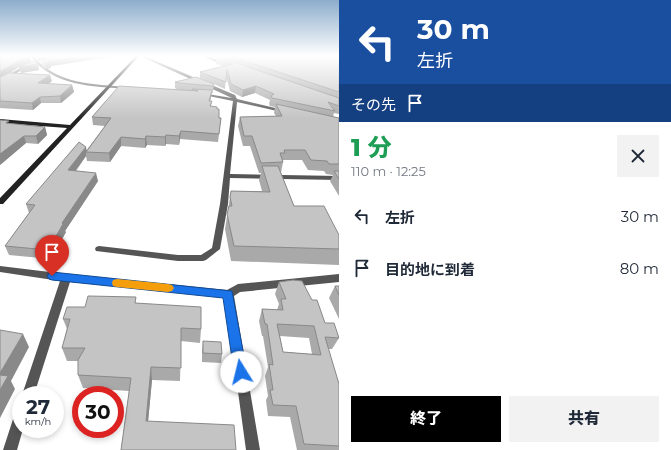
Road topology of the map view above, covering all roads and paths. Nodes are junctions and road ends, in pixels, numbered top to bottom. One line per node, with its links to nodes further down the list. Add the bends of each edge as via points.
1 (56, 77): 4 (street, via 84,84)
2 (118, 77): 4 (street)
3 (189, 77): 7 (street, via 233,96)
4 (109, 86): 5 (street); 10 (street)
5 (136, 89)
6 (198, 93): 7 (street, via 221,96)
7 (234, 101): 8 (street); 11 (street)
8 (294, 114)
9 (0, 121): 10 (street)
10 (71, 127): 13 (street)
11 (227, 176): 12 (street); 14 (street, via 216,249 203,258 178,258)
12 (339, 178)
13 (0, 202)
14 (99, 249)
15 (0, 269): 16 (street)
16 (66, 278): 18 (street); 19 (street)
17 (339, 278): 18 (street, via 238,288)
18 (228, 294): 22 (street)
19 (31, 386)
20 (14, 438): 21 (street)
21 (10, 450)
22 (253, 450)

